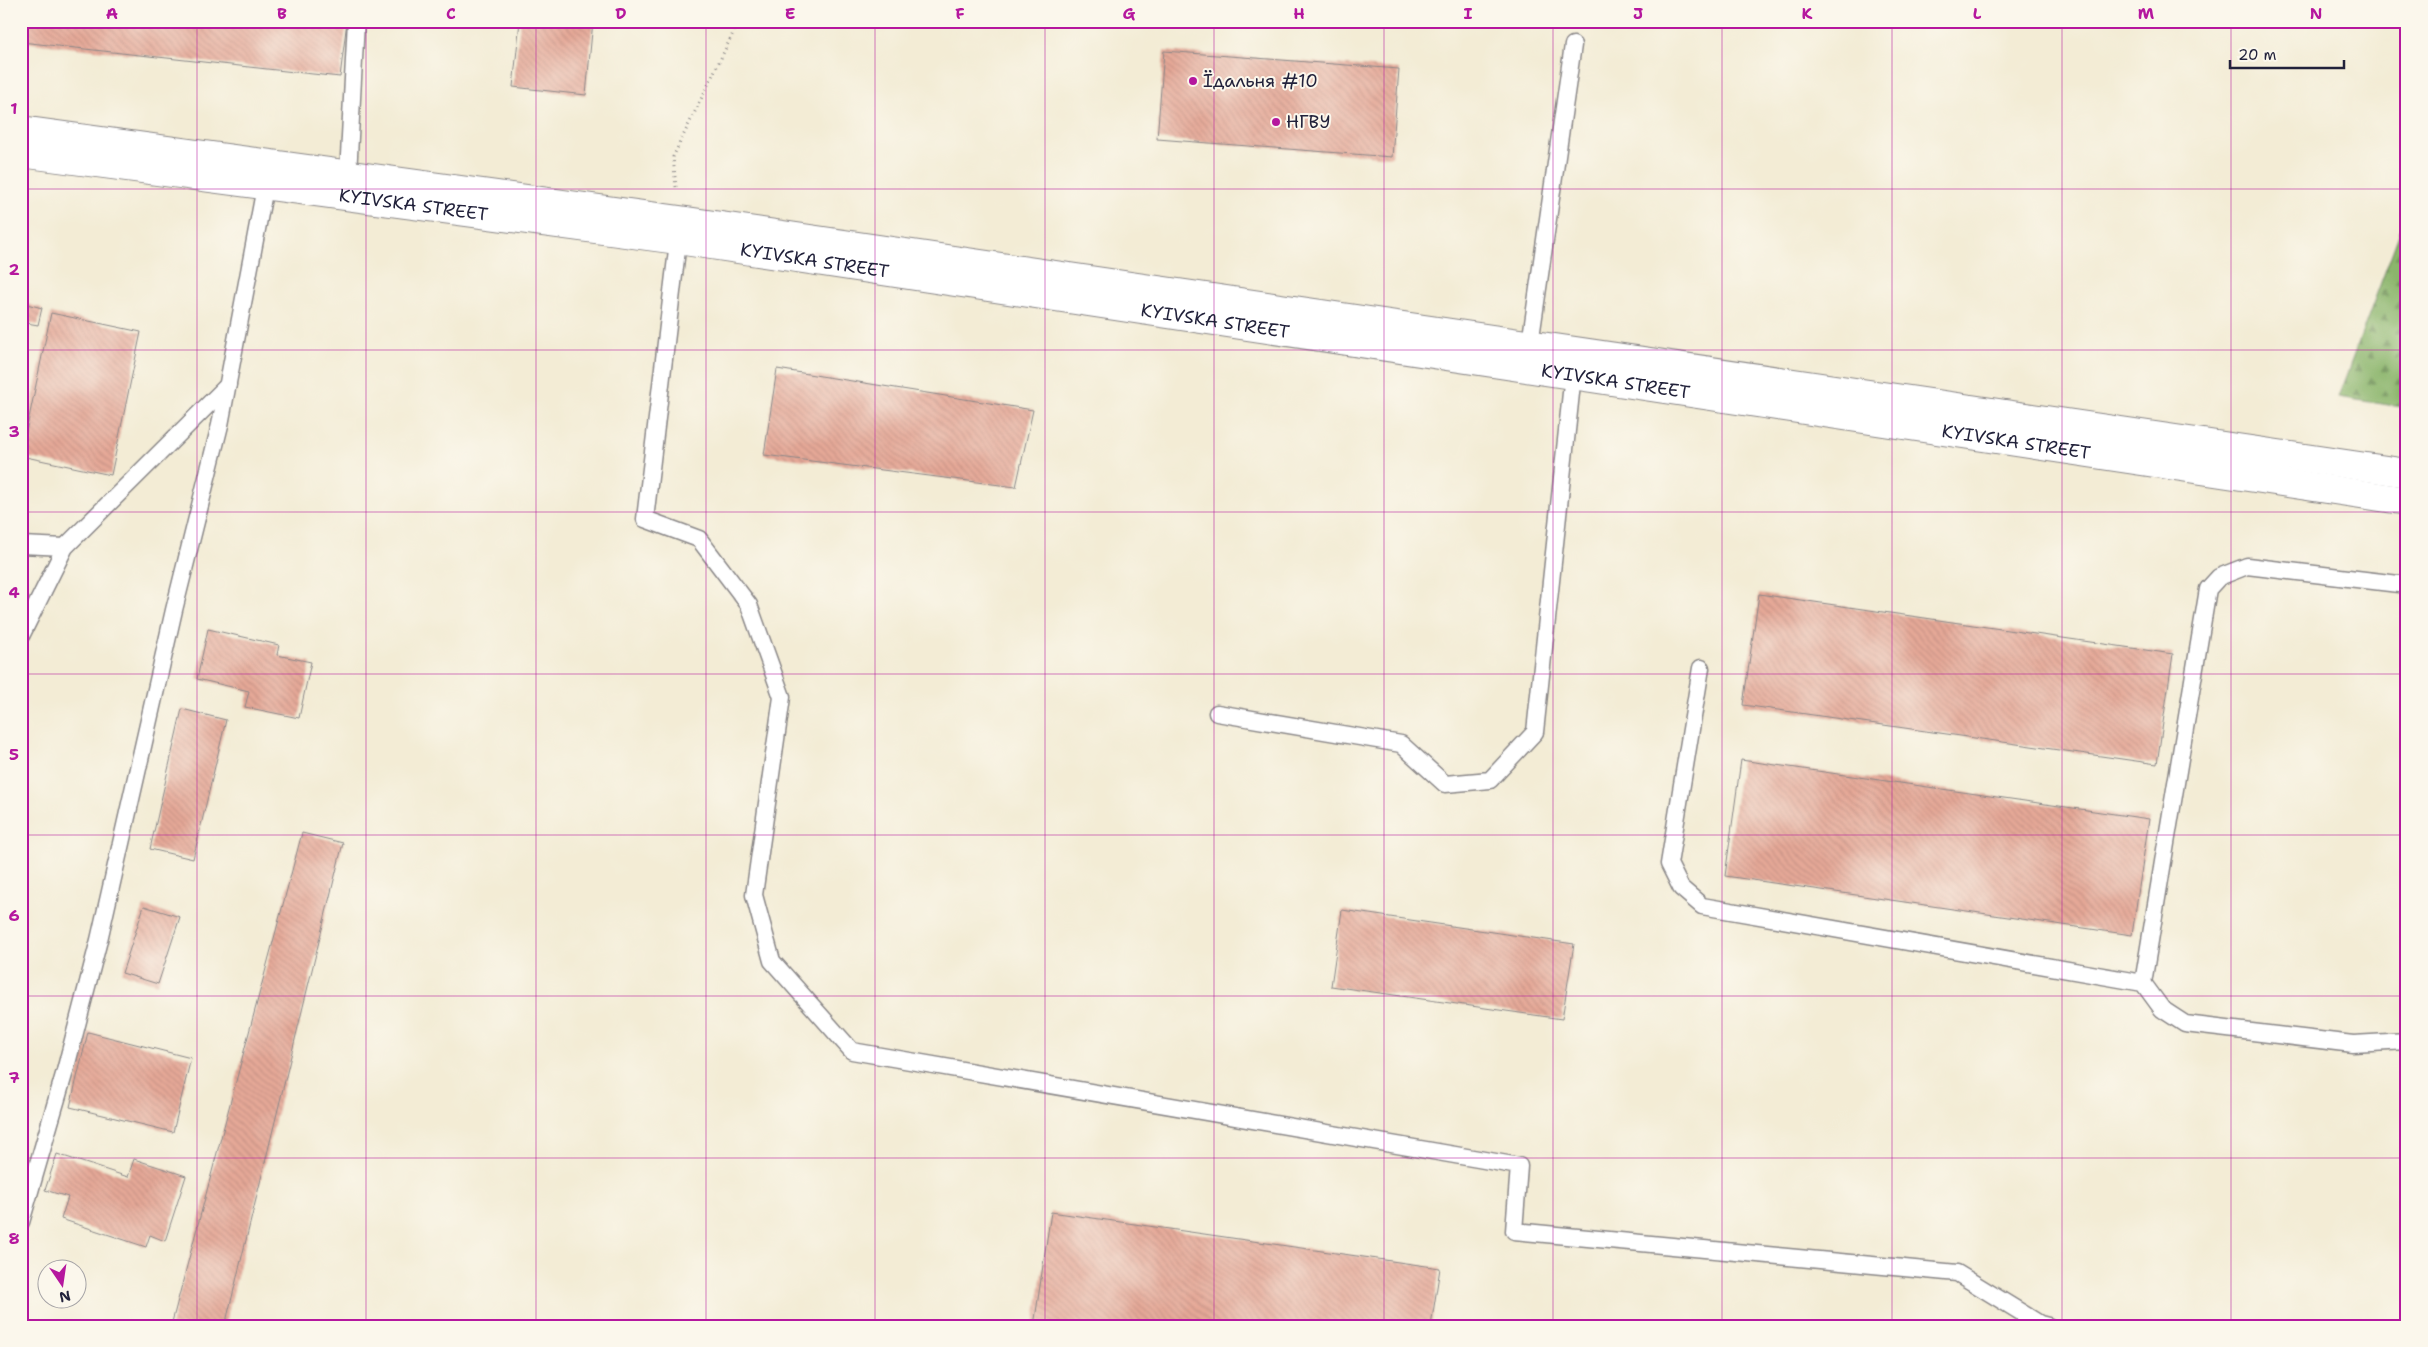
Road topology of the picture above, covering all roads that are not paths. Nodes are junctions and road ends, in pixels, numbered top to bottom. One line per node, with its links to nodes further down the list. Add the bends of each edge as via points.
1 (356, 21): 5 (lane)
2 (1573, 45): 8 (lane)
3 (21, 130): 5 (main road, KYIVSKA STREET)
4 (21, 153): 6 (main road, KYIVSKA STREET)
5 (348, 175): 7 (main road, KYIVSKA STREET)
6 (266, 187): 7 (main road, KYIVSKA STREET); 10 (lane)
7 (679, 230): 8 (main road, KYIVSKA STREET); 9 (main road, KYIVSKA STREET); 23 (lane, via 645,519 699,540 749,605 782,698 754,895 772,961 852,1051 1519,1166 1514,1231 1957,1273)
8 (1530, 344): 11 (main road, KYIVSKA STREET)
9 (1573, 374): 12 (main road, KYIVSKA STREET); 18 (lane, via 1535,732 1490,780 1445,784 1401,744)
10 (228, 386): 14 (lane); 21 (lane, via 99,940)
11 (2407, 473)
12 (2407, 501)
13 (21, 544): 14 (lane)
14 (65, 547): 16 (lane)
15 (2407, 585): 19 (lane, via 2247,566 2219,577 2208,589)
16 (21, 636)
17 (1701, 668): 19 (lane, via 1669,864 1681,888 1702,906)
18 (1217, 713)
19 (2143, 983): 20 (lane, via 2162,1009 2185,1024 2353,1044)
20 (2407, 1041)
21 (28, 1176): 22 (lane)
22 (21, 1222)
23 (2048, 1326)

